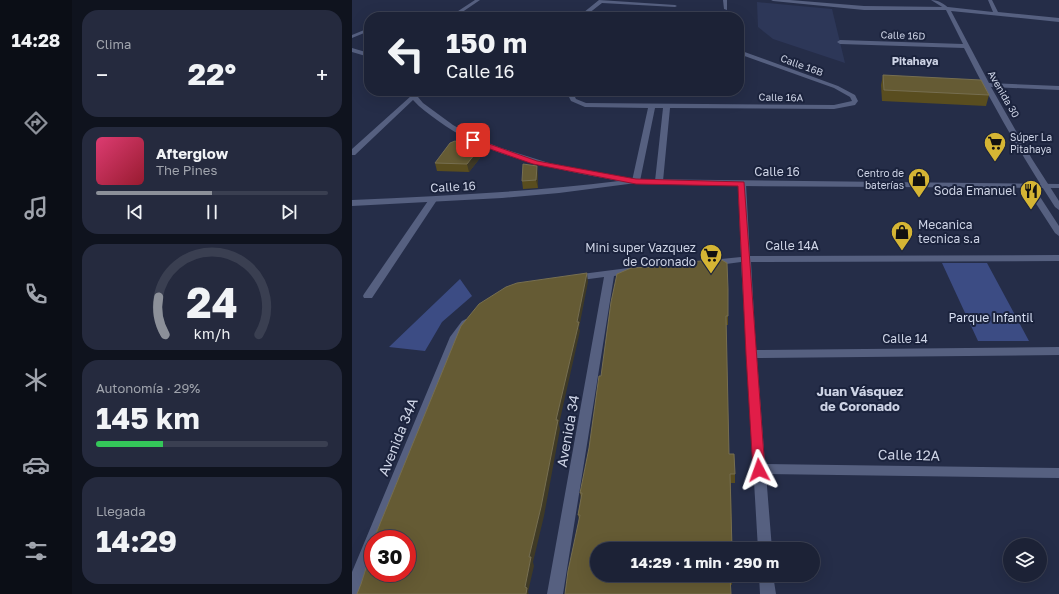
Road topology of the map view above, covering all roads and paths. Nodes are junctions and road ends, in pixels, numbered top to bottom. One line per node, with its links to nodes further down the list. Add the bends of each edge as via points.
1 (478, 0): 10 (street)
2 (601, 0): 7 (street); 11 (street)
3 (725, 0): 8 (lane)
4 (773, 0): 9 (street, via 864,8)
5 (932, 0): 9 (lane)
6 (990, 0): 12 (street)
7 (675, 6)
8 (726, 8)
9 (948, 10): 12 (street); 17 (street, Avenida 30)
10 (460, 12)
11 (587, 12)
12 (996, 14): 13 (street)
13 (1059, 20)
14 (364, 31): 15 (lane)
15 (352, 37)
16 (840, 42): 17 (street, Calle 16D)
17 (966, 46): 21 (street, Avenida 30)
18 (352, 50): 19 (street)
19 (364, 54)
20 (744, 54): 26 (street, Calle 16B, via 836,87 853,96)
21 (985, 85): 22 (street); 34 (street, Avenida 30)
22 (1059, 88)
23 (410, 96): 29 (street)
24 (414, 96): 30 (street, via 441,120 473,140 535,163)
25 (572, 96): 27 (street, Calle 16A, via 573,100 585,105)
26 (855, 101): 28 (street, Calle 16A, via 853,104 834,108)
27 (652, 106): 28 (street, Calle 16A); 30 (street)
28 (667, 106): 31 (street)
29 (352, 153)
30 (636, 182): 31 (street, Calle 16); 36 (street, Calle 16, via 552,192)
31 (659, 182): 32 (street, Calle 16)
32 (742, 184): 33 (street, Calle 16); 41 (street)
33 (1028, 185): 34 (street, Calle 16); 39 (street)
34 (1044, 185): 35 (street, Calle 16); 38 (street, Avenida 30)
35 (1059, 186)
36 (433, 200): 37 (street, Calle 16); 46 (street)
37 (352, 203)
38 (1059, 207)
39 (1059, 233)
40 (1059, 258): 41 (street, Calle 14A)
41 (745, 259): 42 (street, Calle 14A); 49 (street)
42 (698, 264)
43 (642, 270): 44 (street)
44 (610, 273): 45 (street); 55 (street, Avenida 34)
45 (563, 279)
46 (368, 296)
47 (474, 314): 54 (street, Avenida 34A, via 455,337)
48 (1059, 351): 49 (street, Calle 14)
49 (751, 354): 50 (street)
50 (759, 470): 51 (street, Calle 12A); 52 (street)
51 (1059, 473)
52 (764, 542)
53 (767, 582): 56 (street)
54 (352, 590)
55 (555, 594)
56 (768, 594)

